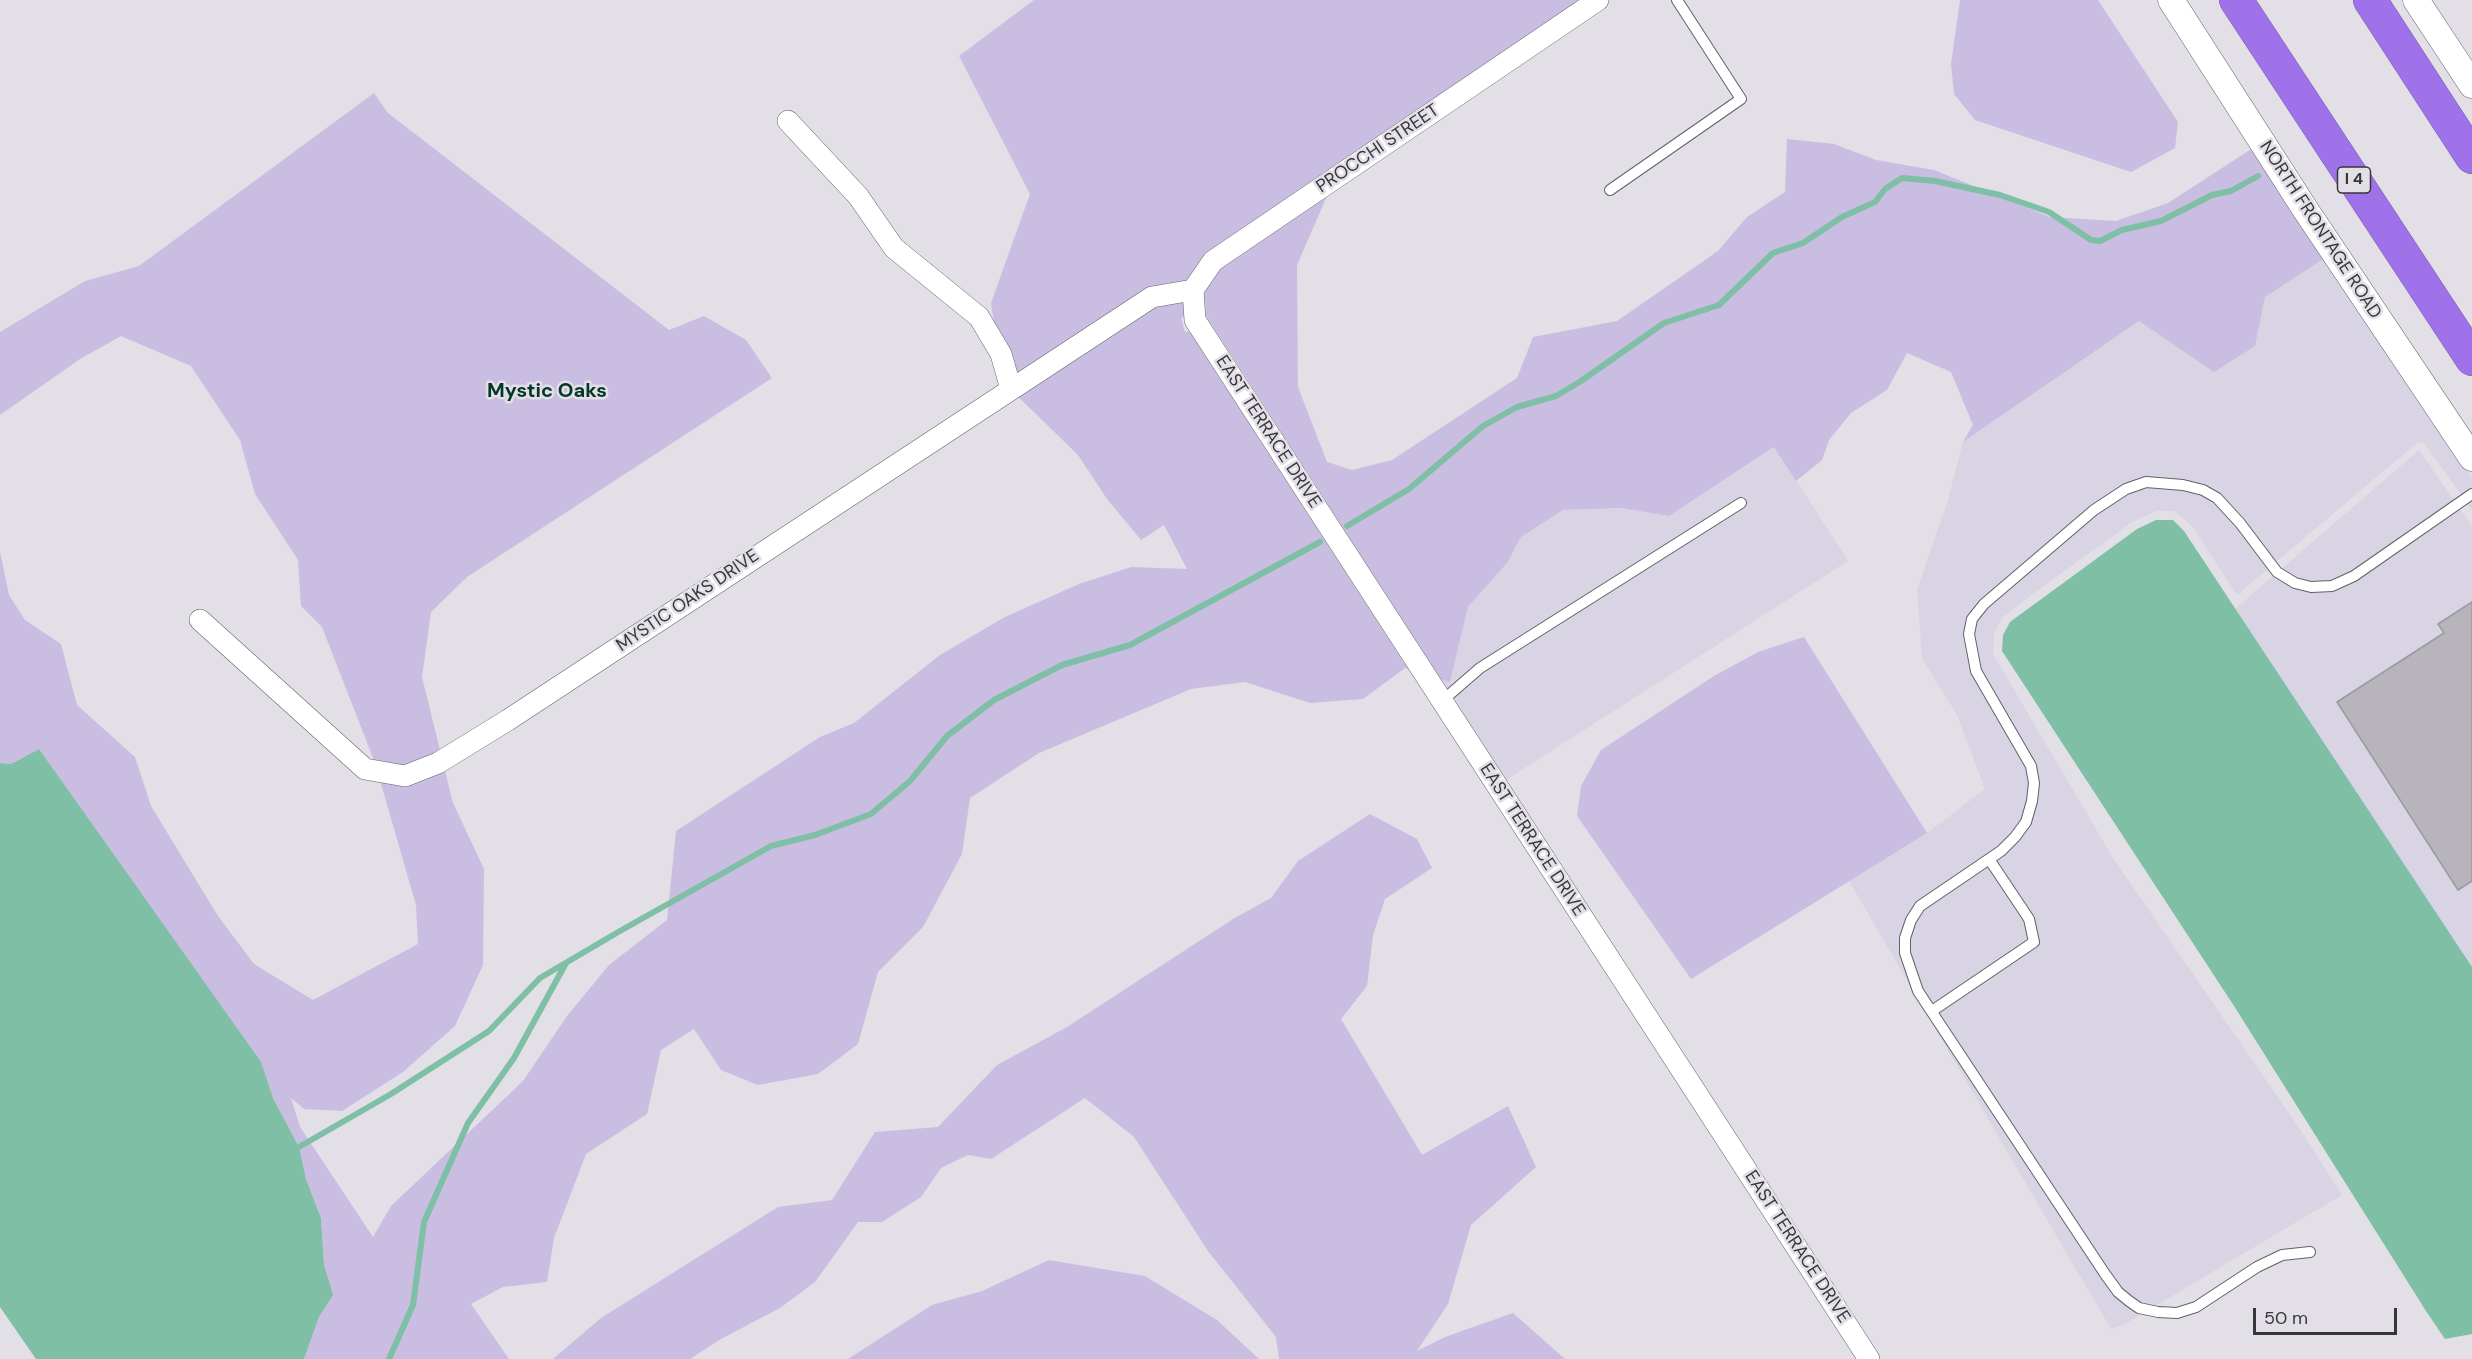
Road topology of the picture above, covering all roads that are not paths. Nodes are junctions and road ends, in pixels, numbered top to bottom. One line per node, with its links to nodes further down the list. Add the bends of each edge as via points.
1 (1598, 0): 11 (street, PROCCHI STREET, via 1213,261)
2 (1677, 0): 10 (lane, via 1741,99)
3 (2171, 0): 14 (street, NORTH FRONTAGE ROAD)
4 (2236, 0): 12 (highway, I 4)
5 (2370, 0): 9 (highway)
6 (2416, 0): 7 (street)
7 (2472, 85)
8 (788, 121): 13 (street, via 858,196 894,248 979,317 1001,354)
9 (2472, 157)
10 (1611, 190)
11 (1193, 290): 13 (street, MYSTIC OAKS DRIVE, via 1152,297); 18 (street, EAST TERRACE DRIVE, via 1195,320)
12 (2472, 359)
13 (1011, 389): 17 (street, MYSTIC OAKS DRIVE, via 508,720 438,763 405,776 365,769)
14 (2472, 458)
15 (2472, 494): 19 (lane, via 2354,576 2332,586 2311,587 2277,572 2240,523 2217,498 2203,490 2146,482 2126,489 2094,510 1984,604 1972,619 1969,634 1976,671 2031,766 2034,783 2026,822)
16 (1741, 503): 18 (lane, via 1480,668)
17 (200, 620)
18 (1442, 701): 22 (street, EAST TERRACE DRIVE)
19 (1989, 859): 20 (lane, via 1929,899 1911,920 1905,953 1914,982); 20 (lane, via 2029,919 2034,942)
20 (1932, 1011): 21 (lane, via 2105,1274 2118,1292 2139,1308 2177,1313 2196,1307 2282,1255)
21 (2310, 1252)
22 (1869, 1359)

